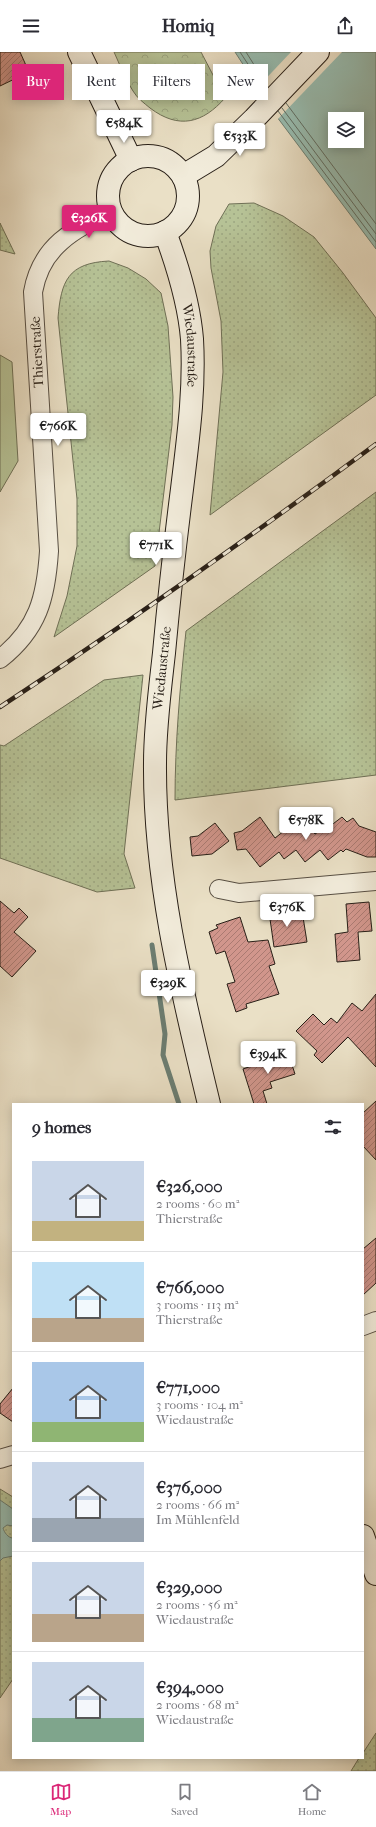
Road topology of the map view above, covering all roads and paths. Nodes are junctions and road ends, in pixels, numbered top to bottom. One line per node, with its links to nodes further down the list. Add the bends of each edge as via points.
1 (318, 52): 4 (main road, via 216,156)
2 (82, 58): 3 (main road)
3 (131, 160): 4 (main road, via 144,156 158,157 176,167); 5 (main road, via 120,167 113,177 108,199)
4 (183, 176): 6 (main road, via 188,200 184,214 176,225)
5 (111, 211): 6 (main road, via 122,225 136,234 155,235); 7 (street, Thierstraße, via 78,227 65,237 43,262 36,278 33,292 49,551 47,580 40,608 27,632)
6 (165, 232): 10 (main road, Wiedaustraße, via 178,268 188,308 193,372 157,712 156,810 164,896)
7 (0, 659)
8 (376, 880): 9 (street, via 239,893)
9 (219, 889)
10 (209, 1103)
11 (376, 1321): 12 (street)
12 (364, 1326)
13 (12, 1455): 14 (street)
14 (0, 1459)
15 (364, 1539): 16 (main road)
16 (376, 1574)

